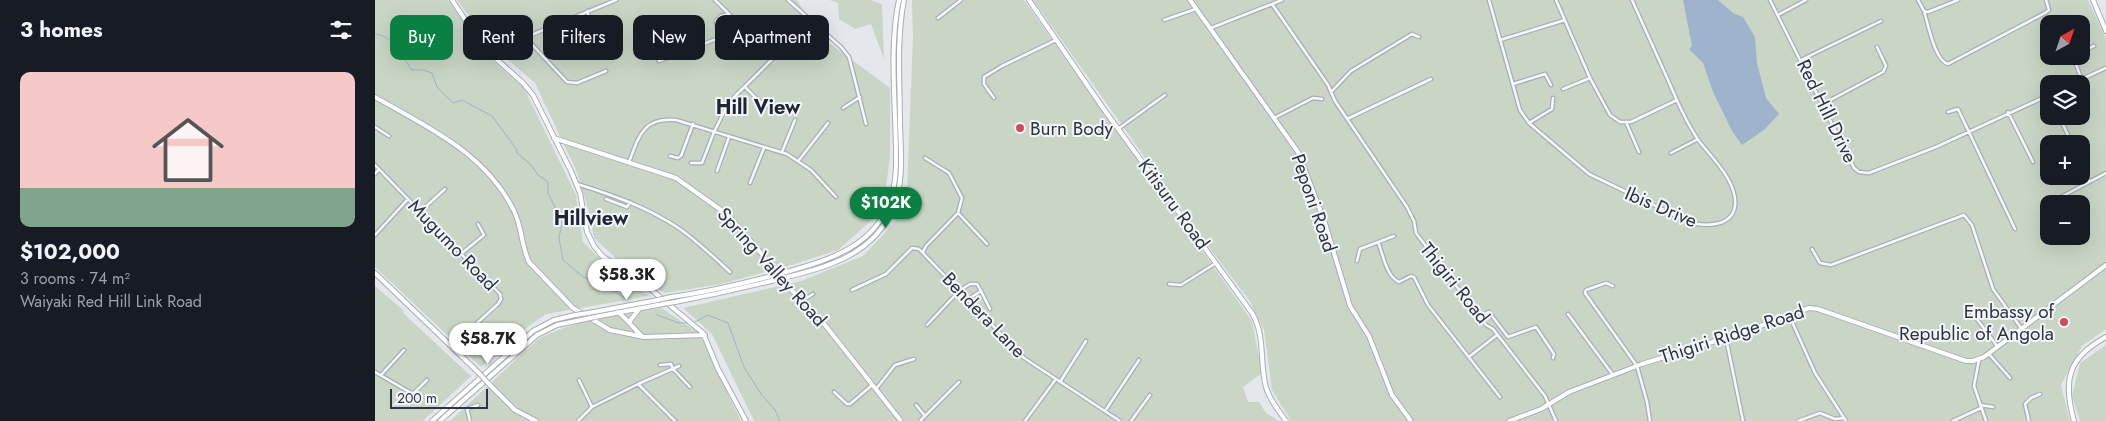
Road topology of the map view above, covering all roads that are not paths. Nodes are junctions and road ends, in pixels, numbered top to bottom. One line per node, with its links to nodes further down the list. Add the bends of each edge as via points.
1 (452, 0): 28 (main road)
2 (616, 0): 22 (street)
3 (715, 0): 24 (street)
4 (788, 0): 27 (street)
5 (899, 0): 193 (main road, bridge, via 895,49 896,172 890,202 875,228 855,246 823,262 743,284 554,320 533,331)
6 (904, 0): 137 (main road, bridge, via 900,56 900,181 893,209 881,228 860,250 836,264 734,291)
7 (961, 0): 29 (street)
8 (1029, 0): 38 (main road, Kitisuru Road)
9 (1190, 0): 21 (main road, Peponi Road)
10 (1280, 0): 20 (street)
11 (1489, 0): 39 (street, Ibis Drive)
12 (1556, 0): 31 (street)
13 (1632, 0): 65 (street, Ibis Drive)
14 (1770, 0): 25 (street, Red Hill Drive)
15 (1806, 0): 25 (street)
16 (1918, 0): 23 (street)
17 (1958, 0): 23 (street)
18 (2046, 0): 23 (street, via 2049,10 1948,64 1937,52)
19 (2093, 0): 34 (main road)
20 (1272, 4): 33 (street); 57 (street, Thigiri Road)
21 (1196, 9): 30 (street); 33 (main road, Peponi Road)
22 (587, 11): 26 (street); 35 (street)
23 (1924, 11)
24 (729, 14): 47 (street, via 716,21 719,38)
25 (1778, 14): 46 (street, Red Hill Drive)
26 (588, 15)
27 (804, 15)
28 (463, 16)
29 (938, 18)
30 (1164, 20)
31 (1565, 20): 39 (street); 51 (street)
32 (1881, 22): 46 (street)
33 (1209, 28): 71 (main road, Peponi Road)
34 (2106, 31)
35 (533, 34)
36 (829, 37): 60 (street, via 849,57)
37 (1419, 37): 57 (street, via 1412,34 1351,71)
38 (1056, 40): 61 (street, via 985,77 984,84); 80 (main road, Kitisuru Road)
39 (1501, 40): 53 (street, Ibis Drive)
40 (533, 46): 49 (street, via 567,82 577,82)
41 (1877, 46): 66 (street, via 1885,66 1883,72)
42 (2094, 46): 43 (street)
43 (2090, 48)
44 (496, 60): 85 (main road, via 530,91)
45 (772, 60): 55 (street)
46 (1801, 60): 66 (street, Red Hill Drive)
47 (659, 61)
48 (2106, 68): 50 (street)
49 (606, 71)
50 (2088, 75)
51 (1590, 78): 56 (street); 74 (street, via 1610,115)
52 (1431, 80): 72 (street)
53 (1513, 84): 54 (street, via 1545,74); 76 (street, Ibis Drive, via 1520,110)
54 (1551, 85)
55 (745, 87): 67 (street); 81 (street, via 726,108)
56 (1563, 88)
57 (1331, 92): 72 (street, Thigiri Road)
58 (1165, 95): 80 (street)
59 (375, 97): 147 (main road, via 449,139 469,155 511,205 521,229 526,256 541,275 573,308 610,330)
60 (860, 97): 68 (street); 78 (street)
61 (994, 98)
62 (1553, 98): 76 (street, via 1552,109)
63 (1322, 99): 71 (street, via 1313,98)
64 (2040, 99): 70 (street, Red Hill Drive)
65 (1677, 100): 74 (street); 86 (street, Ibis Drive)
66 (1823, 104): 82 (street, Red Hill Drive, via 1853,168 1860,173 1937,148)
67 (765, 107)
68 (843, 108)
69 (1948, 112): 82 (street, via 1959,109)
70 (2008, 112): 82 (street, Red Hill Drive); 95 (street)
71 (1274, 118): 206 (main road, Peponi Road, via 1302,159 1349,306 1369,336 1391,395)
72 (1347, 119): 142 (street, Thigiri Road, via 1407,207 1415,221 1416,234)
73 (795, 120): 88 (street)
74 (1626, 122): 89 (street)
75 (828, 123): 93 (street)
76 (1529, 123): 86 (street, Ibis Drive, via 1594,177 1691,223 1704,226 1719,224 1735,205 1730,184 1724,171)
77 (693, 124): 81 (street); 91 (street, via 681,156); 94 (street, via 668,119 649,124 640,134)
78 (866, 124)
79 (375, 126): 83 (street)
80 (1118, 129): 124 (main road, Kitisuru Road)
81 (714, 132): 84 (street); 96 (street, via 702,163)
82 (1969, 132): 115 (street)
83 (389, 136)
84 (729, 136): 87 (street); 99 (street)
85 (554, 138): 94 (main road, Spring Valley Road); 103 (main road)
86 (1698, 139): 90 (street)
87 (764, 148): 88 (street); 104 (street)
88 (782, 152): 93 (street)
89 (1639, 152)
90 (1671, 153)
91 (670, 156)
92 (925, 158): 113 (street, via 949,173 962,198)
93 (799, 160): 108 (street)
94 (629, 162): 135 (main road, Spring Valley Road, bridge, via 676,178 715,204)
95 (2033, 162)
96 (691, 163)
97 (375, 166): 98 (street, Mugumo Road)
98 (379, 169): 101 (street); 109 (street, Mugumo Road)
99 (717, 170)
100 (2106, 173): 102 (street)
101 (375, 174)
102 (2090, 181)
103 (576, 183): 111 (street); 148 (main road, via 587,232 599,253 648,287)
104 (750, 183)
105 (2082, 185): 107 (street)
106 (445, 189): 112 (street)
107 (2064, 195)
108 (836, 197)
109 (408, 199): 112 (street, Mugumo Road); 116 (street)
110 (606, 199): 111 (street, via 627,207)
111 (630, 202): 126 (street, via 679,229)
112 (421, 212): 122 (street, Mugumo Road)
113 (958, 213): 119 (street); 121 (street)
114 (478, 224): 122 (street, via 483,235)
115 (2015, 229)
116 (375, 235)
117 (1394, 236): 118 (street)
118 (1378, 242): 123 (street, via 1360,249); 158 (street, via 1385,264 1395,280 1399,282 1414,277 1428,304)
119 (987, 244)
120 (1812, 249): 146 (street, via 1820,263 1831,265 1964,215 1972,225 1991,285)
121 (923, 252): 130 (street, via 912,248 886,274); 132 (street, Bendera Lane)
122 (462, 253): 154 (street, Mugumo Road, via 495,287 501,299)
123 (1357, 261)
124 (1216, 263): 128 (street, via 1181,284); 205 (main road, Kitisuru Road, via 1257,321 1266,389)
125 (2106, 265): 146 (main road)
126 (731, 272)
127 (375, 273): 154 (main road)
128 (1169, 284)
129 (1613, 286): 165 (street, via 1606,283 1585,293)
130 (852, 290)
131 (981, 290): 132 (street, via 974,283); 134 (street); 138 (street)
132 (959, 291): 134 (street, Bendera Lane); 144 (street)
133 (813, 294): 135 (street)
134 (966, 300): 171 (street, Bendera Lane, via 1024,358)
135 (802, 301): 177 (main road, Spring Valley Road, via 825,325)
136 (1968, 307): 155 (street)
137 (639, 309): 139 (main road); 143 (main road)
138 (990, 310)
139 (618, 312): 143 (main road); 194 (main road, bridge, via 557,324 537,335)
140 (1568, 314): 169 (street)
141 (1789, 314): 152 (main road, Thigiri Ridge Road); 162 (main road, Thigiri Ridge Road, via 1818,308 1966,361); 192 (street, via 1815,373)
142 (1480, 316): 149 (street, Thigiri Road); 159 (street, via 1489,312 1508,338 1536,328 1554,354)
143 (630, 321): 145 (main road)
144 (927, 325)
145 (631, 326): 147 (main road); 150 (main road)
146 (2021, 328): 155 (main road)
147 (625, 334): 150 (main road)
148 (705, 335): 150 (main road); 199 (main road, via 718,369)
149 (1497, 335): 158 (street); 184 (street, Thigiri Road)
150 (642, 336)
151 (2106, 337): 215 (main road, via 2083,353 2072,370 2067,393)
152 (1726, 338): 165 (main road, Thigiri Ridge Road); 210 (street)
153 (1086, 341): 175 (street)
154 (452, 346): 196 (main road, bridge, via 509,406)
155 (1997, 346): 157 (main road)
156 (404, 350): 168 (street)
157 (1989, 353): 162 (main road); 170 (street)
158 (1470, 356): 183 (street)
159 (1553, 358)
160 (914, 359): 179 (street, via 895,365)
161 (1139, 360): 190 (street)
162 (1979, 360): 188 (street, via 1974,386)
163 (660, 365): 166 (street, via 670,363)
164 (679, 366): 166 (street)
165 (1637, 366): 169 (main road, Thigiri Ridge Road); 209 (street)
166 (673, 369): 176 (street); 178 (street)
167 (375, 372): 168 (street)
168 (381, 375): 172 (street, via 411,393)
169 (1613, 376): 184 (main road, Thigiri Ridge Road, via 1569,392)
170 (2010, 378)
171 (1056, 379): 175 (street, Bendera Lane); 202 (street)
172 (427, 380)
173 (579, 380): 187 (street)
174 (959, 382): 191 (street)
175 (1060, 382): 190 (street, Bendera Lane)
176 (638, 384): 187 (street); 198 (street)
177 (871, 386): 179 (main road, Spring Valley Road); 180 (street, via 850,404)
178 (690, 387)
179 (875, 390): 200 (main road, Spring Valley Road)
180 (834, 392)
181 (2040, 394): 214 (street, via 2025,404)
182 (1150, 395): 204 (street)
183 (1500, 397)
184 (1550, 404): 207 (main road, Thigiri Ridge Road); 208 (street, Thigiri Road)
185 (478, 405): 195 (street, via 467,408)
186 (916, 405): 191 (street)
187 (592, 407): 197 (street)
188 (1981, 407): 189 (street); 212 (street); 213 (street)
189 (1993, 408)
190 (1105, 411): 203 (street, Bendera Lane)
191 (925, 416): 201 (street)
192 (1845, 419): 211 (street, via 1820,413)
193 (433, 421)
194 (440, 421)
195 (470, 421)
196 (536, 421)
197 (578, 421)
198 (675, 421)
199 (747, 421)
200 (901, 421)
201 (920, 421)
202 (1025, 421)
203 (1120, 421)
204 (1131, 421)
205 (1286, 421)
206 (1411, 421)
207 (1509, 421)
208 (1557, 421)
209 (1650, 421)
210 (1743, 421)
211 (1798, 421)
212 (1953, 421)
213 (1986, 421)
214 (2029, 421)
215 (2074, 421)

